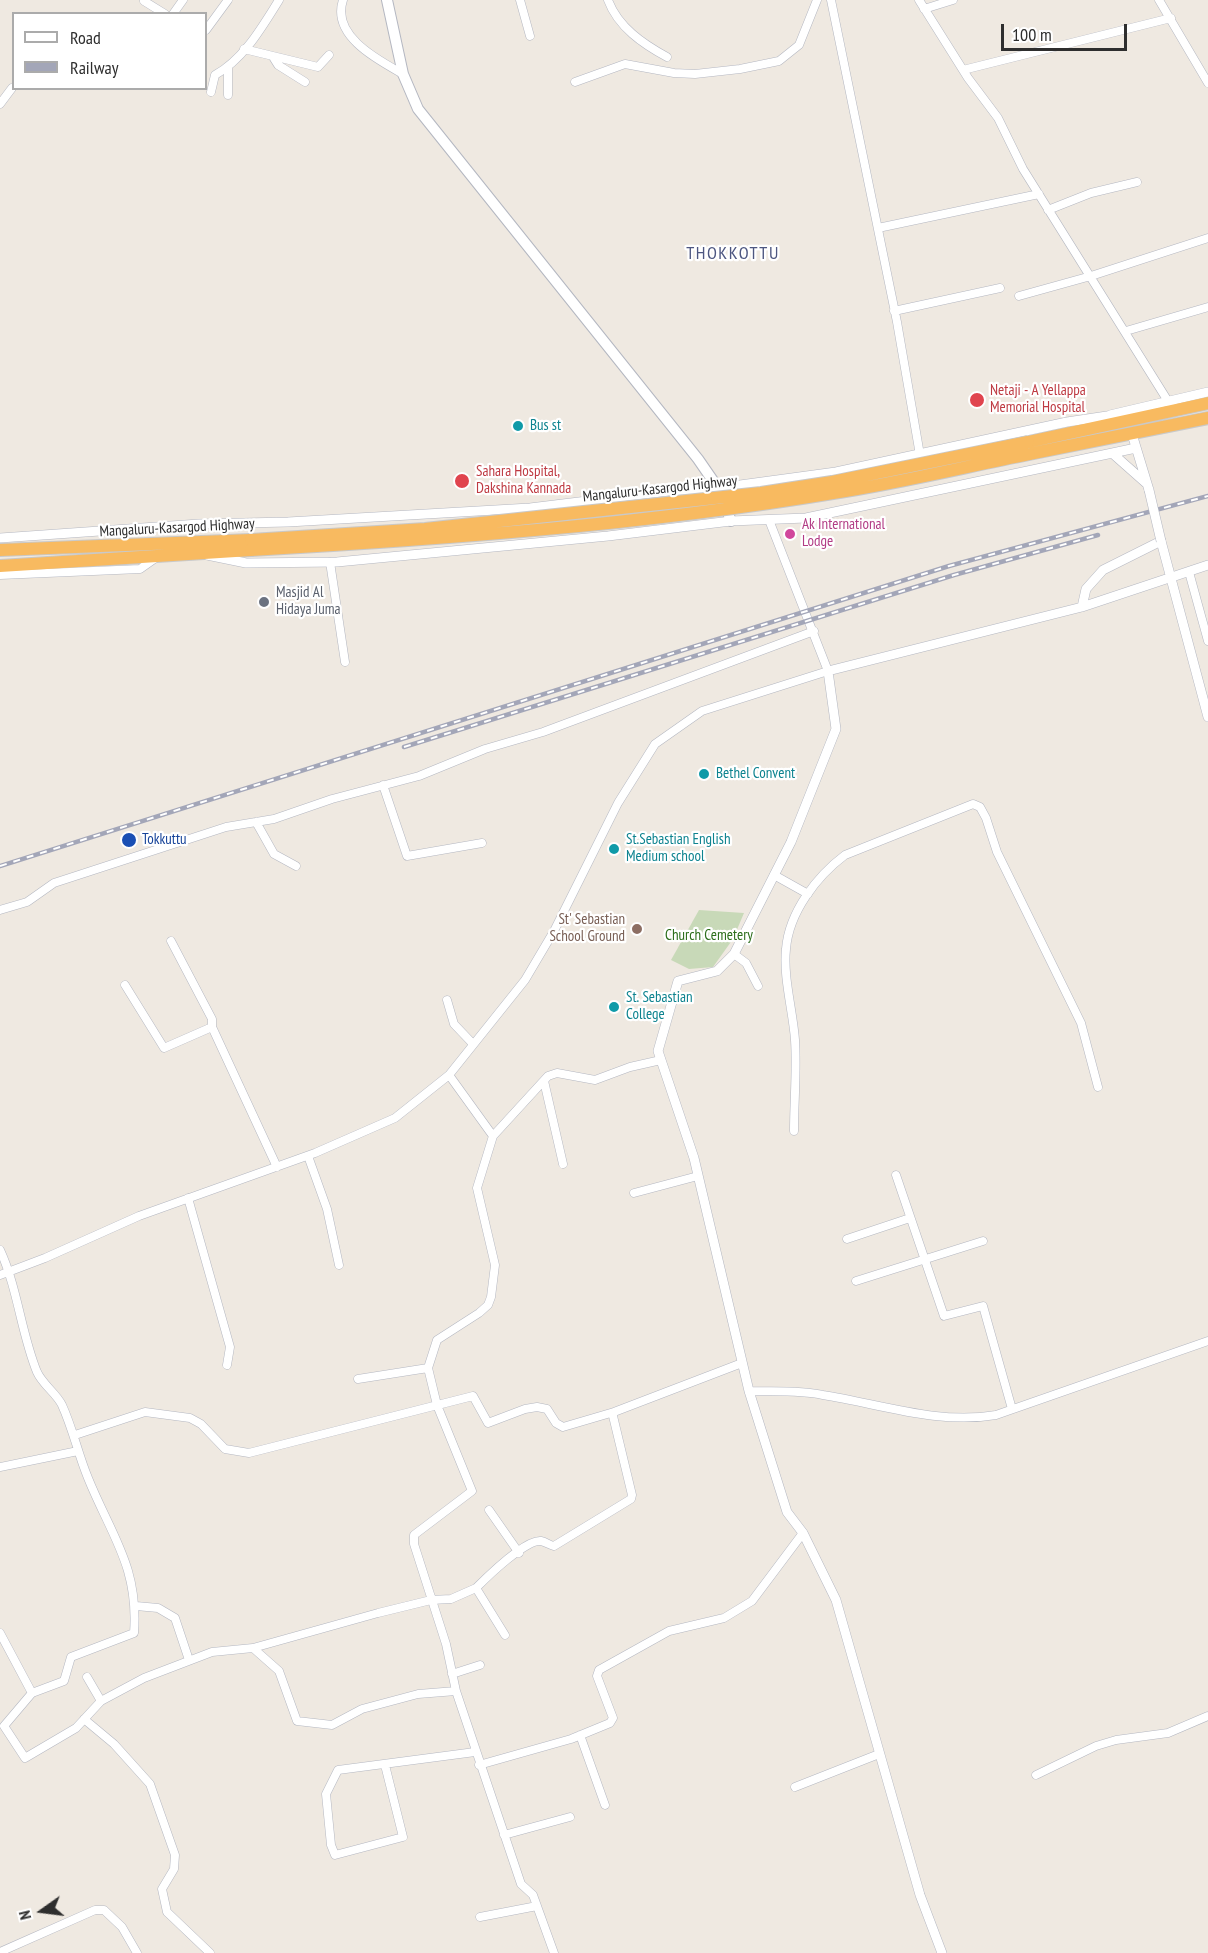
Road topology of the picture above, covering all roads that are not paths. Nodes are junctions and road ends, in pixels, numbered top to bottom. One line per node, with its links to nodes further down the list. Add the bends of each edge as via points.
1 (228, 0): 16 (street)
2 (279, 0): 18 (street)
3 (343, 0): 24 (street, via 341,7 349,37 374,58)
4 (387, 0): 24 (main road)
5 (520, 0): 17 (street)
6 (609, 0): 21 (street, via 620,21 639,42)
7 (817, 0): 26 (street, via 799,45 779,61 694,74 626,64)
8 (831, 0): 35 (street)
9 (919, 0): 13 (street)
10 (953, 0): 13 (street)
11 (1159, 0): 15 (street)
12 (144, 1): 14 (street)
13 (924, 9): 23 (street)
14 (162, 12)
15 (1171, 18): 23 (street); 27 (street)
16 (207, 29)
17 (530, 36)
18 (244, 49): 20 (street); 22 (street)
19 (329, 54): 20 (street, via 318,67)
20 (273, 57): 25 (street, via 278,65)
21 (667, 57)
22 (228, 68): 29 (street, via 215,75); 30 (street)
23 (963, 70): 33 (street, via 998,118)
24 (403, 74): 54 (main road, via 418,109 432,129)
25 (305, 82)
26 (575, 82)
27 (1208, 83)
28 (12, 88): 31 (street)
29 (212, 92)
30 (228, 95)
31 (0, 104)
32 (1137, 182): 34 (street, via 1091,193)
33 (1039, 194): 34 (street); 35 (street)
34 (1048, 210): 37 (street)
35 (878, 228): 41 (street)
36 (1208, 238): 37 (street)
37 (1091, 276): 39 (street); 42 (street)
38 (1000, 288): 41 (street)
39 (1019, 296)
40 (1208, 307): 42 (street)
41 (894, 311): 53 (street)
42 (1126, 331): 45 (street)
43 (1208, 392): 45 (street)
44 (1208, 403): 45 (highway, Mangaluru-Kasargod Highway)
45 (1171, 405): 46 (street); 48 (highway, Mangaluru-Kasargod Highway)
46 (1107, 416): 48 (street); 53 (street)
47 (1208, 418): 49 (highway, Mangaluru-Kasargod Highway)
48 (1126, 421): 50 (highway, Mangaluru-Kasargod Highway)
49 (1132, 434): 50 (highway, Mangaluru-Kasargod Highway); 51 (street)
50 (1029, 448): 60 (highway, Mangaluru-Kasargod Highway, bridge, via 834,493 694,513 431,540)
51 (1136, 448): 52 (street); 55 (street)
52 (1112, 453): 55 (street); 56 (street, via 850,510)
53 (920, 454): 54 (street, via 836,472)
54 (718, 488): 57 (main road); 58 (street, via 669,490 530,508)
55 (1148, 488): 59 (street, bridge)
56 (769, 520): 57 (street); 71 (street)
57 (731, 521): 64 (street)
58 (0, 538)
59 (1161, 541): 69 (street); 70 (street, via 1103,570 1086,589)
60 (251, 545): 61 (highway, Mangaluru-Kasargod Highway); 62 (highway, Mangaluru-Kasargod Highway)
61 (0, 550)
62 (201, 554): 63 (highway, Mangaluru-Kasargod Highway); 64 (street, via 246,562)
63 (158, 556): 66 (highway, Mangaluru-Kasargod Highway); 68 (street, via 140,568)
64 (330, 562): 73 (street)
65 (1208, 565): 67 (street)
66 (0, 566)
67 (1189, 572): 69 (street); 72 (street)
68 (0, 575)
69 (1172, 578): 70 (street); 75 (street)
70 (1082, 607): 74 (street)
71 (814, 631): 74 (street); 76 (street, via 543,732)
72 (1208, 641)
73 (345, 662)
74 (828, 671): 80 (street, via 836,729); 89 (street, via 702,711 655,744 618,803 525,980)
75 (1208, 717)
76 (383, 785): 77 (street); 78 (street, via 407,856)
77 (256, 822): 79 (street, via 274,854); 82 (street, via 226,827 54,882 27,902)
78 (482, 843)
79 (296, 866)
80 (774, 875): 81 (street); 84 (street)
81 (808, 894): 93 (street, via 832,864 845,855 957,808 973,804 980,807 997,852 1081,1023); 94 (street, via 789,928 786,951 795,1042)
82 (0, 910)
83 (171, 941): 88 (street, via 212,1019)
84 (734, 954): 86 (street, via 746,963); 90 (street, via 717,971 678,981 658,1051)
85 (124, 984): 88 (street, via 164,1047)
86 (758, 986)
87 (447, 1000): 89 (street, via 454,1024)
88 (212, 1027): 98 (street)
89 (473, 1044): 91 (street)
90 (661, 1060): 92 (street, via 595,1080 557,1073); 100 (street)
91 (449, 1075): 95 (street); 96 (street, via 395,1118)
92 (544, 1081): 95 (street); 97 (street)
93 (1098, 1087)
94 (794, 1131)
95 (493, 1136): 115 (street, via 477,1188 495,1265 491,1296 479,1313 436,1340)
96 (308, 1156): 98 (street); 108 (street, via 327,1209)
97 (563, 1164)
98 (277, 1167): 102 (street)
99 (896, 1175): 103 (street)
100 (698, 1176): 101 (street); 113 (street)
101 (634, 1193)
102 (188, 1198): 109 (street); 114 (street, via 230,1347)
103 (910, 1218): 104 (street); 107 (street)
104 (847, 1239)
105 (982, 1241): 107 (street)
106 (0, 1250): 109 (street)
107 (924, 1258): 111 (street); 119 (street, via 944,1316 983,1306)
108 (339, 1265)
109 (10, 1271): 110 (street); 121 (street, via 37,1373 61,1402)
110 (0, 1275)
111 (856, 1281)
112 (1208, 1341): 119 (street)
113 (742, 1363): 117 (street); 120 (street)
114 (227, 1365)
115 (428, 1368): 116 (street); 118 (street)
116 (358, 1379)
117 (749, 1391): 119 (street, via 820,1394 944,1417 979,1418); 125 (street, via 788,1512)
118 (437, 1405): 120 (street, via 473,1396 488,1423 525,1409 543,1407 563,1427); 121 (street, via 249,1453 225,1449 190,1418 145,1412); 128 (street, via 472,1491 414,1535)
119 (1012, 1409)
120 (615, 1412): 126 (street, via 632,1498 554,1545 538,1541)
121 (75, 1435): 122 (street)
122 (78, 1451): 123 (street); 129 (street, via 131,1573)
123 (0, 1467)
124 (489, 1510): 126 (street)
125 (803, 1533): 143 (street, via 752,1601 724,1618 669,1631 599,1670 597,1676 613,1718 610,1723); 145 (street, via 836,1600)
126 (519, 1553): 127 (street)
127 (476, 1588): 128 (street, via 451,1599); 131 (street)
128 (431, 1600): 132 (street); 135 (street)
129 (136, 1605): 133 (street, via 158,1608 175,1618); 138 (street, via 134,1633 71,1657 64,1681)
130 (0, 1633): 138 (street)
131 (505, 1635)
132 (253, 1648): 133 (street, via 212,1652); 137 (street, via 279,1671 297,1721 332,1725 374,1706 418,1694)
133 (189, 1660): 139 (street)
134 (480, 1665): 135 (street)
135 (452, 1674): 137 (street)
136 (87, 1677): 139 (street)
137 (456, 1690): 144 (street)
138 (32, 1694): 142 (street)
139 (100, 1701): 141 (street)
140 (1208, 1716): 148 (street, via 1168,1733 1096,1746)
141 (84, 1719): 142 (street, via 76,1728 25,1758); 157 (street, via 114,1744 150,1784 175,1855 174,1869 162,1888 167,1911)
142 (2, 1727)
143 (580, 1735): 147 (street); 150 (street)
144 (475, 1752): 146 (street); 147 (street)
145 (879, 1754): 149 (street); 159 (street, via 920,1896)
146 (385, 1765): 146 (street, via 403,1836 335,1855 326,1794 338,1770)
147 (479, 1765): 152 (street)
148 (1036, 1775)
149 (795, 1787)
150 (605, 1805)
151 (570, 1817): 152 (street)
152 (504, 1835): 153 (street, via 521,1884 533,1895)
153 (537, 1906): 154 (street); 158 (street)
154 (480, 1917)
155 (0, 1952): 156 (street, via 95,1910 104,1910 122,1927)
156 (137, 1953)
157 (210, 1953)
158 (554, 1953)
159 (942, 1953)

